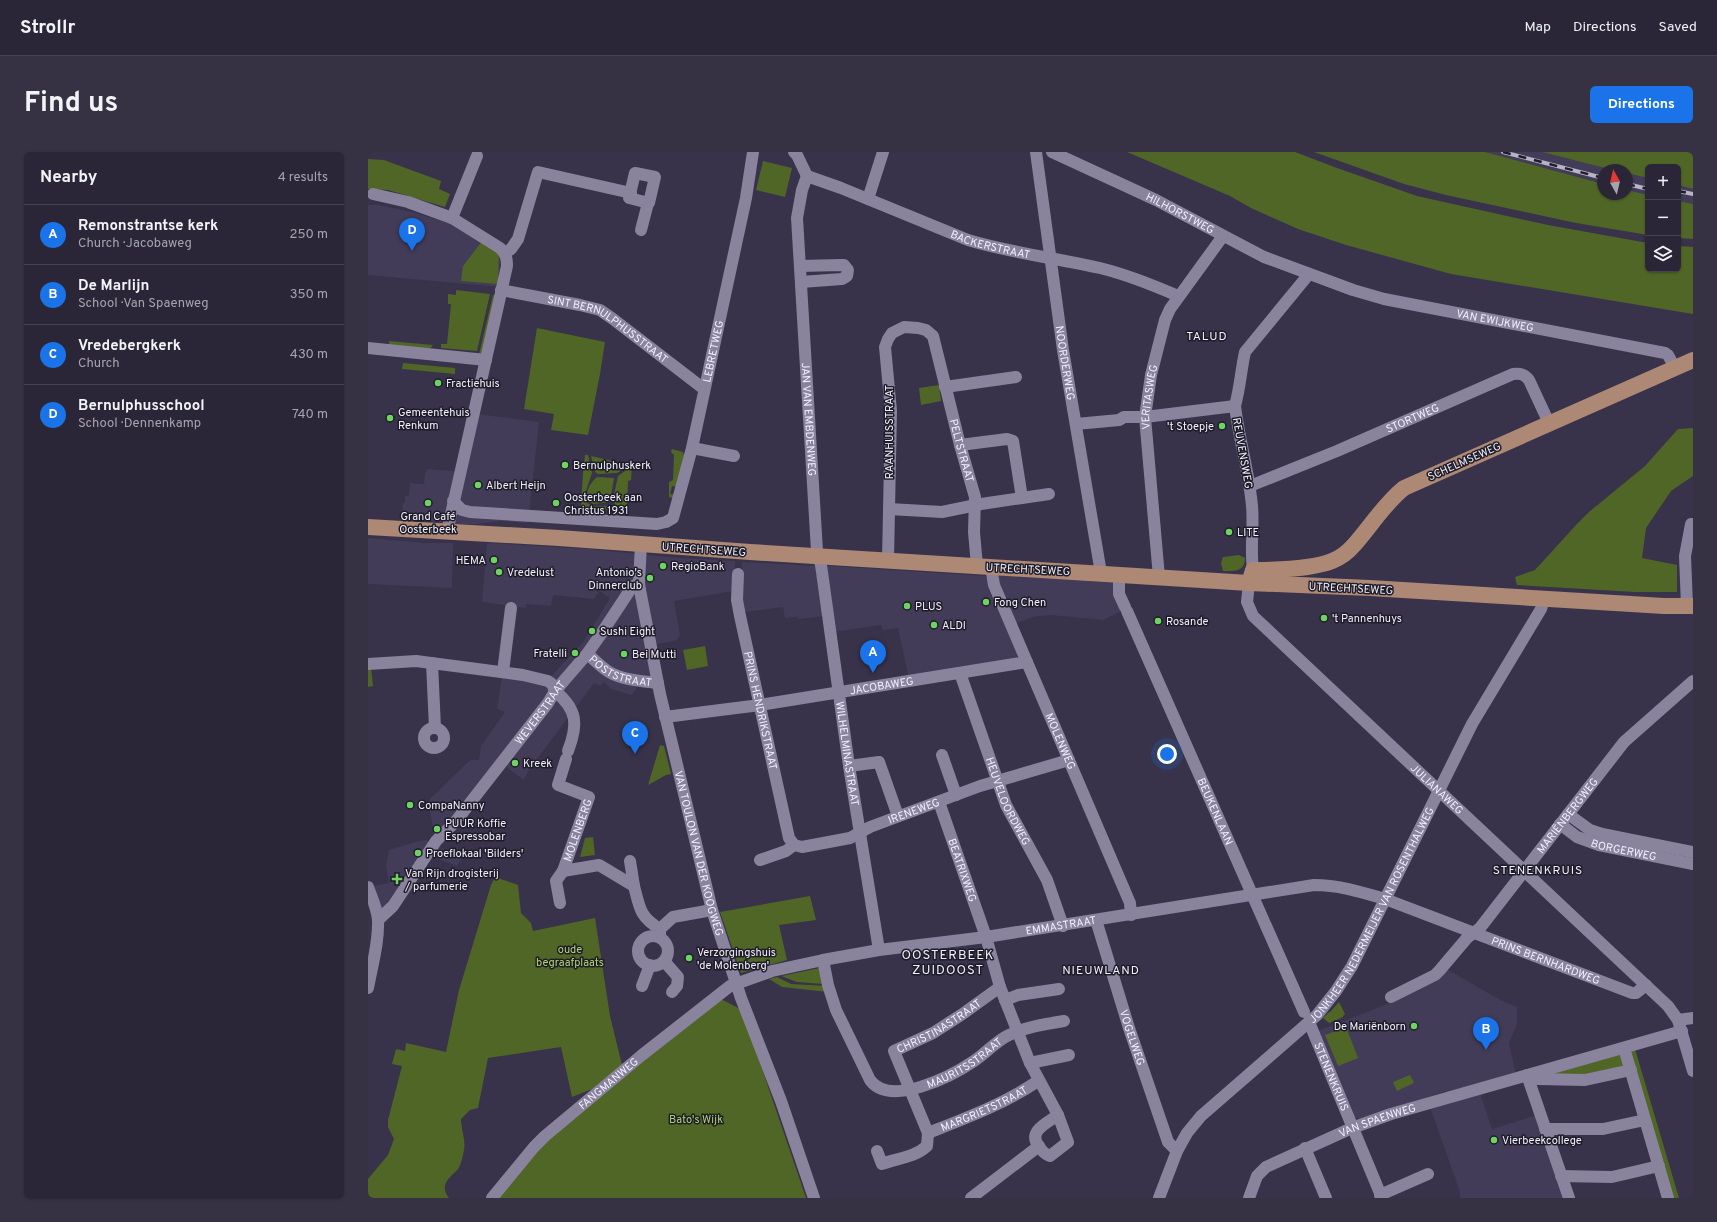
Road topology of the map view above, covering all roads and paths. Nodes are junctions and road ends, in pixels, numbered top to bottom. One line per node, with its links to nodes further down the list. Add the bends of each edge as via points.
1 (753, 152): 29 (street, LEBRETWEG, via 746,198)
2 (794, 152): 7 (street)
3 (883, 152): 10 (street)
4 (1036, 152): 16 (street, NOORDERWEG)
5 (1052, 152): 14 (street, HILHORSTWEG, via 1156,200)
6 (474, 153): 12 (street)
7 (807, 176): 10 (street, BACKERSTRAAT); 17 (street, JAN VAN EMBDENWEG, via 797,218)
8 (631, 192): 11 (street, via 629,198); 11 (street, via 635,173 655,177); 15 (street, via 538,172 518,239)
9 (373, 194): 12 (street, via 408,202)
10 (868, 199): 16 (street, BACKERSTRAAT, via 968,240)
11 (648, 203): 13 (street)
12 (452, 218): 15 (street)
13 (641, 230)
14 (1223, 236): 18 (street, HILHORSTWEG, via 1264,257); 21 (street, VERITASWEG)
15 (505, 253): 20 (street, via 507,260)
16 (1050, 258): 21 (street, BACKERSTRAAT, via 1101,268 1141,280); 33 (street, NOORDERWEG, via 1062,350)
17 (800, 266): 19 (street, JAN VAN EMBDENWEG); 19 (street, via 844,265 848,270 847,276 842,279)
18 (1309, 274): 26 (street, VAN EWIJKWEG, via 1384,299 1665,352); 30 (street, REUVENSWEG, via 1245,352)
19 (801, 282): 47 (street, JAN VAN EMBDENWEG)
20 (501, 290): 24 (street); 29 (street, SINT BERNULPHUSSTRAAT, via 600,310)
21 (1178, 296): 31 (street, VERITASWEG, via 1165,320 1151,375)
22 (892, 333): 28 (street, PELTSTRAAT, via 904,327 911,327 926,330 933,336); 42 (street, RAANHUISSTRAAT, via 885,347 891,411)
23 (368, 348): 24 (street)
24 (486, 360): 40 (street)
25 (1693, 360): 26 (main road, SCHELMSEWEG)
26 (1675, 368): 32 (main road, SCHELMSEWEG)
27 (1016, 377): 28 (street)
28 (945, 386): 34 (street, PELTSTRAAT)
29 (704, 389): 35 (street, LEBRETWEG)
30 (1235, 406): 31 (street); 37 (street, REUVENSWEG)
31 (1145, 417): 33 (street, via 1124,416 1119,420); 54 (street, VERITASWEG)
32 (1549, 423): 37 (street, STORTWEG, via 1529,380 1519,373 1513,374); 53 (main road, SCHELMSEWEG, via 1404,488 1394,496 1353,546 1339,558 1323,564 1270,570)
33 (1076, 424): 50 (street, NOORDERWEG)
34 (960, 445): 39 (street, via 1007,439 1013,441); 41 (street, PELTSTRAAT)
35 (692, 448): 36 (street); 40 (street, LEBRETWEG, via 673,518 657,524 470,512 462,510)
36 (734, 456)
37 (1250, 486): 53 (street, REUVENSWEG, via 1254,523)
38 (1049, 494): 39 (street)
39 (1022, 498): 41 (street)
40 (453, 501): 45 (street)
41 (976, 505): 42 (street, via 942,512); 49 (street, PELTSTRAAT, via 974,532)
42 (888, 509): 48 (street, RAANHUISSTRAAT)
43 (1691, 524): 57 (street, UTRECHTSEWEG, via 1685,556)
44 (368, 527): 45 (main road, UTRECHTSEWEG)
45 (447, 532): 46 (main road, UTRECHTSEWEG)
46 (641, 544): 47 (main road, UTRECHTSEWEG); 55 (street, VAN TOULON VAN DER KOOGWEG)
47 (819, 556): 48 (main road, UTRECHTSEWEG); 68 (street, WILHELMINASTRAAT)
48 (888, 560): 49 (main road, UTRECHTSEWEG)
49 (984, 566): 50 (main road, UTRECHTSEWEG); 60 (street, MOLENWEG)
50 (1101, 573): 52 (main road, UTRECHTSEWEG)
51 (738, 574): 69 (street, PRINS HENDRIKSTRAAT, via 737,600)
52 (1119, 574): 54 (main road, UTRECHTSEWEG); 92 (street, BEUKENLAAN, via 1119,594)
53 (1251, 576): 54 (main road, UTRECHTSEWEG); 56 (main road, UTRECHTSEWEG, via 1370,588); 76 (street, JULIANAWEG, via 1247,602 1254,616)
54 (1159, 577)
55 (639, 583): 59 (street, WEVERSTRAAT, via 632,586); 66 (street, VAN TOULON VAN DER KOOGWEG)
56 (1544, 599): 57 (main road, UTRECHTSEWEG); 76 (street, JONKHEER NEDERMEIJER VAN ROSENTHALWEG, via 1541,609 1483,705)
57 (1690, 606)
58 (511, 608): 63 (street)
59 (587, 654): 66 (street, POSTSTRAAT, via 608,671 621,677); 67 (street, WEVERSTRAAT)
60 (1027, 662): 64 (street, JACOBAWEG); 73 (street, MOLENWEG)
61 (432, 663): 62 (street, via 392,661); 63 (street); 71 (street)
62 (368, 664)
63 (503, 672): 67 (street, via 542,678 552,684)
64 (960, 673): 68 (street, JACOBAWEG); 75 (street, HEUVELOORDWEG)
65 (1693, 681): 79 (street, MARIËNBERGWEG, via 1624,742)
66 (658, 683): 70 (street, VAN TOULON VAN DER KOOGWEG)
67 (555, 691): 89 (street, MOLENBERG, via 570,705 574,721 574,734 558,785 589,797); 97 (street, WEVERSTRAAT, via 464,811 436,841 393,906)
68 (838, 692): 69 (street, JACOBAWEG); 74 (street, WILHELMINASTRAAT)
69 (760, 705): 70 (street, JACOBAWEG); 83 (street, PRINS HENDRIKSTRAAT, via 789,838)
70 (665, 717): 95 (street, VAN TOULON VAN DER KOOGWEG)
71 (434, 728)
72 (942, 755): 77 (street)
73 (1070, 760): 75 (street, IRENEWEG); 96 (street, MOLENWEG, via 1130,903)
74 (849, 766): 80 (street, via 879,762); 82 (street, WILHELMINASTRAAT)
75 (997, 780): 77 (street, IRENEWEG); 99 (street, HEUVELOORDWEG, via 1006,805 1047,880)
76 (1439, 790): 88 (street, JULIANAWEG); 93 (street, JONKHEER NEDERMEIJER VAN ROSENTHALWEG)
77 (956, 795): 78 (street, IRENEWEG)
78 (939, 802): 80 (street, IRENEWEG); 102 (street, BEATRIXWEG)
79 (1568, 814): 81 (street, MARIËNBERGWEG); 84 (street, BORGERWEG, via 1590,830 1602,834)
80 (898, 816): 82 (street, IRENEWEG)
81 (1560, 824): 87 (street, BORGERWEG, via 1577,837 1599,846); 88 (street, MARIËNBERGWEG)
82 (861, 832): 83 (street, IRENEWEG, via 843,840 802,847); 103 (street, WILHELMINASTRAAT)
83 (794, 845): 85 (street, IRENEWEG, via 786,851)
84 (1693, 852)
85 (760, 860)
86 (630, 861): 90 (street)
87 (1693, 864)
88 (1524, 870): 101 (street, MARIËNBERGWEG); 108 (street, JULIANAWEG)
89 (563, 871): 90 (street, MOLENBERG, via 599,866); 94 (street, MOLENBERG, via 556,881)
90 (634, 886): 100 (street, via 642,914)
91 (368, 887): 97 (street)
92 (1254, 895): 93 (street, EMMASTRAAT, via 1328,885); 96 (street, EMMASTRAAT); 116 (street, BEUKENLAAN)
93 (1385, 899): 101 (street, PRINS BERNHARDWEG); 116 (street, JONKHEER NEDERMEIJER VAN ROSENTHALWEG, via 1352,966 1325,1006)
94 (560, 903)
95 (712, 910): 100 (street, via 673,917); 107 (street, VAN TOULON VAN DER KOOGWEG)
96 (1131, 915): 98 (street, EMMASTRAAT)
97 (378, 920): 111 (street, via 376,948)
98 (1096, 920): 99 (street, EMMASTRAAT); 136 (street, VOGELWEG, via 1168,1142)
99 (1063, 926): 102 (street, EMMASTRAAT)
100 (660, 933): 105 (street, via 668,948); 106 (street, via 650,936 639,946 639,956 645,964)
101 (1473, 934): 108 (street, PRINS BERNHARDWEG, via 1632,993); 114 (street, MARIËNBERGWEG, via 1435,976)
102 (986, 937): 103 (street, EMMASTRAAT); 110 (street, MARGRIETSTRAAT)
103 (879, 950): 104 (street, EMMASTRAAT)
104 (823, 960): 107 (street, EMMASTRAAT, via 772,971); 128 (street, via 836,1010 870,1080 874,1086 882,1090)
105 (664, 961): 106 (street); 113 (street, via 678,977 677,986)
106 (650, 965): 109 (street)
107 (737, 984): 142 (street, FANGMANWEG, via 730,986 545,1136); 143 (street, VAN TOULON VAN DER KOOGWEG)
108 (1646, 985): 119 (street, via 1668,1006)
109 (642, 986)
110 (1000, 987): 115 (street, MARGRIETSTRAAT); 128 (street, CHRISTINASTRAAT, via 933,1033 894,1051)
111 (368, 988)
112 (1059, 989): 115 (street, via 1018,995)
113 (672, 992)
114 (1391, 998)
115 (1005, 1000): 120 (street, MARGRIETSTRAAT)
116 (1307, 1017): 131 (street, STENENKRUIS); 136 (street, JONKHEER NEDERMEIJER VAN ROSENTHALWEG, via 1201,1116)
117 (1693, 1018): 119 (street)
118 (1064, 1021): 120 (street, via 1031,1026)
119 (1680, 1026): 121 (street, VAN SPAENWEG); 125 (street)
120 (1017, 1032): 123 (street, MARGRIETSTRAAT); 128 (street, MAURITSSTRAAT, via 1006,1036 954,1073)
121 (1624, 1048): 124 (street); 126 (street, VAN SPAENWEG)
122 (1069, 1055): 123 (street)
123 (1030, 1063): 127 (street, MARGRIETSTRAAT)
124 (1631, 1070): 126 (street, VAN SPAENWEG, via 1585,1080 1538,1079); 130 (street)
125 (1693, 1071)
126 (1527, 1075): 131 (street, VAN SPAENWEG, via 1427,1102); 132 (street)
127 (1038, 1081): 129 (street, MARGRIETSTRAAT); 133 (street, MARGRIETSTRAAT, via 990,1108)
128 (910, 1091): 133 (street, CHRISTINASTRAAT)
129 (1058, 1115): 134 (street, via 1034,1135); 134 (street, via 1068,1142 1050,1156)
130 (1645, 1120): 132 (street, via 1603,1129); 138 (street)
131 (1352, 1128): 135 (street, VAN SPAENWEG); 141 (street, STENENKRUIS)
132 (1545, 1129): 140 (street)
133 (928, 1133): 137 (street, via 927,1146 923,1150 900,1160 882,1164)
134 (1038, 1146): 144 (street)
135 (1305, 1148): 146 (street, VAN SPAENWEG, via 1266,1167 1257,1176); 147 (street)
136 (1177, 1151): 145 (street, JONKHEER NEDERMEIJER VAN ROSENTHALWEG)
137 (877, 1152)
138 (1659, 1166): 140 (street, via 1621,1176); 149 (street)
139 (1428, 1174): 141 (street)
140 (1561, 1176): 148 (street)
141 (1381, 1196)
142 (492, 1198)
143 (814, 1198)
144 (971, 1198)
145 (1159, 1198)
146 (1249, 1198)
147 (1326, 1198)
148 (1569, 1198)
149 (1668, 1198)

